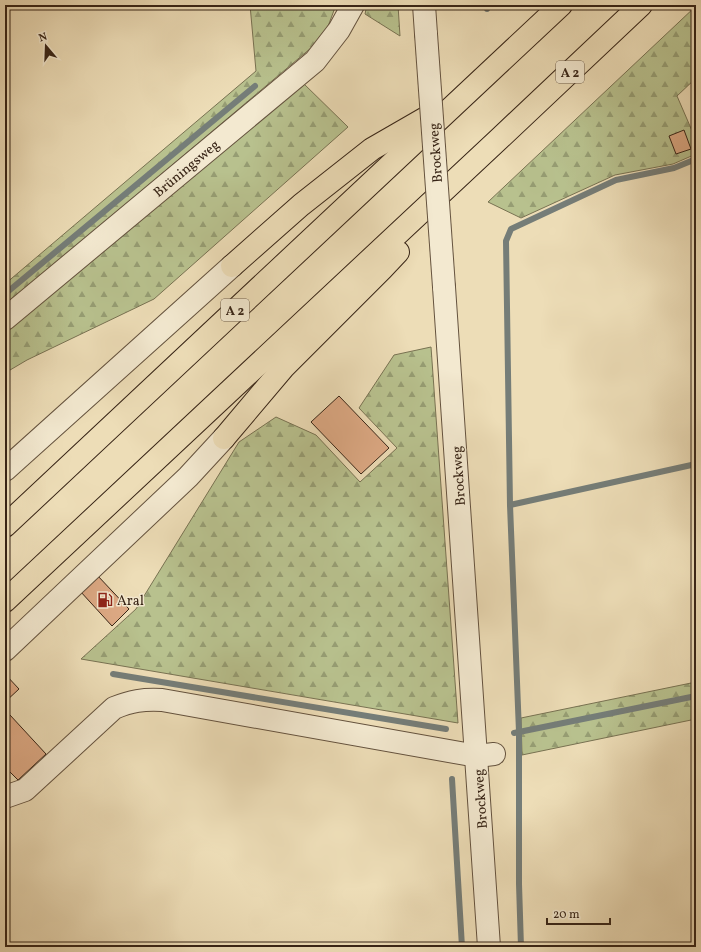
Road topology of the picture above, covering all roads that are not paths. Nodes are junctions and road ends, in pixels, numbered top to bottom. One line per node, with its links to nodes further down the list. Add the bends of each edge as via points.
1 (353, 5): 8 (street, Brüningsweg, via 339,30 315,61)
2 (424, 5): 14 (street, Brockweg, bridge, via 444,287)
3 (561, 5): 5 (highway, A 2)
4 (641, 5): 6 (highway, A 2)
5 (465, 95): 7 (highway, via 372,149 301,205); 11 (highway, A 2)
6 (499, 140): 9 (highway, via 382,269 284,367); 12 (highway, A 2)
7 (232, 266): 10 (street)
8 (5, 319)
9 (224, 438): 13 (street, via 188,477)
10 (5, 470)
11 (5, 526)
12 (5, 601)
13 (5, 650)
14 (485, 755): 15 (street, via 162,700 143,700 114,708 25,790); 16 (street, Brockweg)
15 (5, 797)
16 (489, 947)

